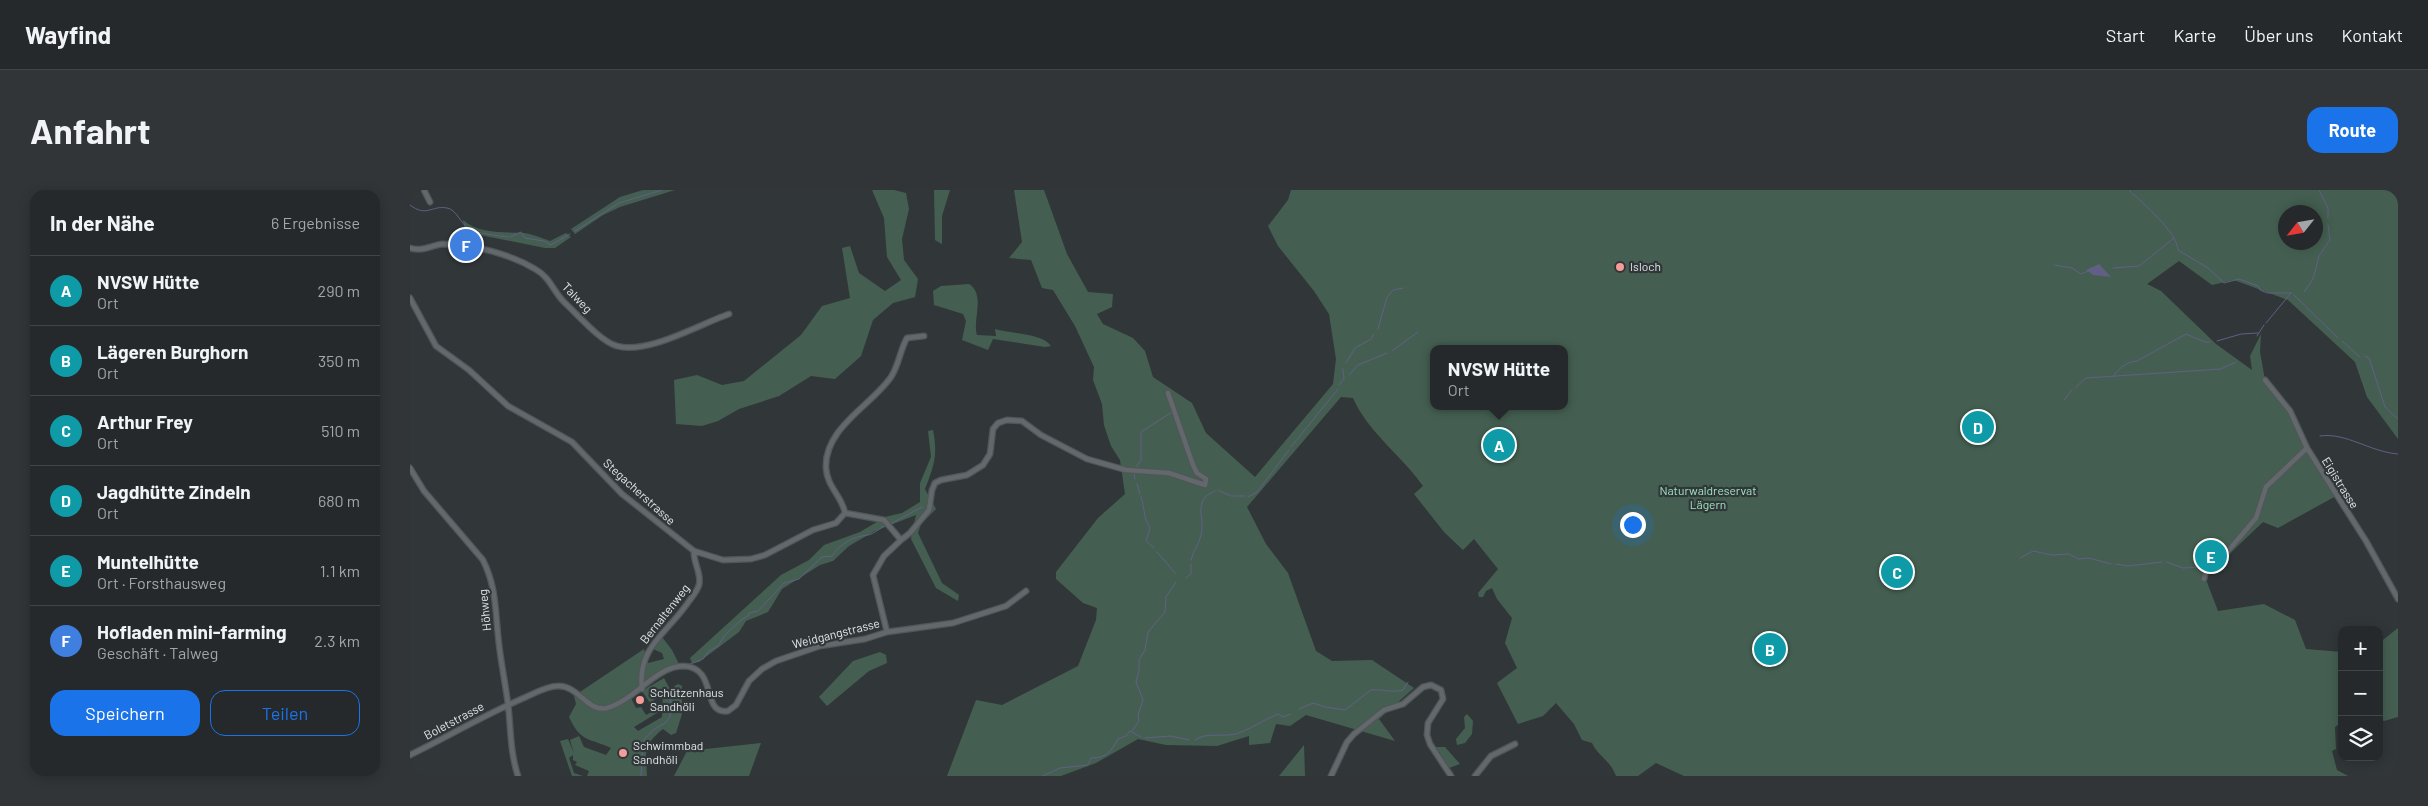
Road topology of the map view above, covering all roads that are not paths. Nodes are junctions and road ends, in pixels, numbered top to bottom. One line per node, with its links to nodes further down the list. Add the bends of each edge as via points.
1 (424, 190): 2 (street)
2 (430, 202)
3 (410, 248): 5 (street, Talweg, via 418,250 446,244 488,251 535,269 552,283 562,300 617,346 630,348 662,341)
4 (410, 298): 13 (street, Stegacherstrasse, via 436,346 469,370 508,406 572,442 622,494)
5 (729, 314)
6 (924, 336): 11 (street, via 908,338 892,376 878,393 849,417 829,450 828,480)
7 (2265, 380): 9 (street, Eigistrasse, via 2290,410)
8 (1168, 393): 12 (street, via 1194,468 1206,479 1206,484 1170,473 1126,470 1087,459 1022,421 1008,420 998,423 993,429 990,454 981,467 967,475 935,483 929,510)
9 (2307, 448): 14 (street, via 2266,487 2257,517 2222,558 2206,570); 16 (street, Eigistrasse, via 2366,541)
10 (410, 468): 19 (street, Höhweg, via 424,491 483,560 490,574 495,590)
11 (845, 513): 12 (street, via 884,520); 13 (street, Stegacherstrasse, via 836,523 813,530 751,559 723,560)
12 (901, 540): 17 (street, via 884,556 873,575)
13 (694, 551): 18 (street, Bernaltenweg, via 698,587 671,626 649,648 643,667)
14 (2204, 579)
15 (1026, 591): 17 (street, Weidgangstrasse, via 1006,606 953,623)
16 (2398, 599)
17 (887, 632): 18 (street, Weidgangstrasse, via 820,646 773,662 749,680 734,707 726,712 714,707 705,677 691,667 666,670)
18 (642, 689): 19 (street, Boletstrasse, via 605,709 593,706 578,693 559,686)
19 (508, 705): 21 (street, Boletstrasse); 22 (street, Höhweg, via 511,753)
20 (1515, 744): 25 (street, via 1489,757)
21 (410, 755)
22 (518, 776)
23 (1332, 776): 24 (street, via 1354,734 1384,710 1403,704 1423,687 1431,685 1441,690 1443,698 1428,723 1428,738)
24 (1451, 776)
25 (1475, 776)

